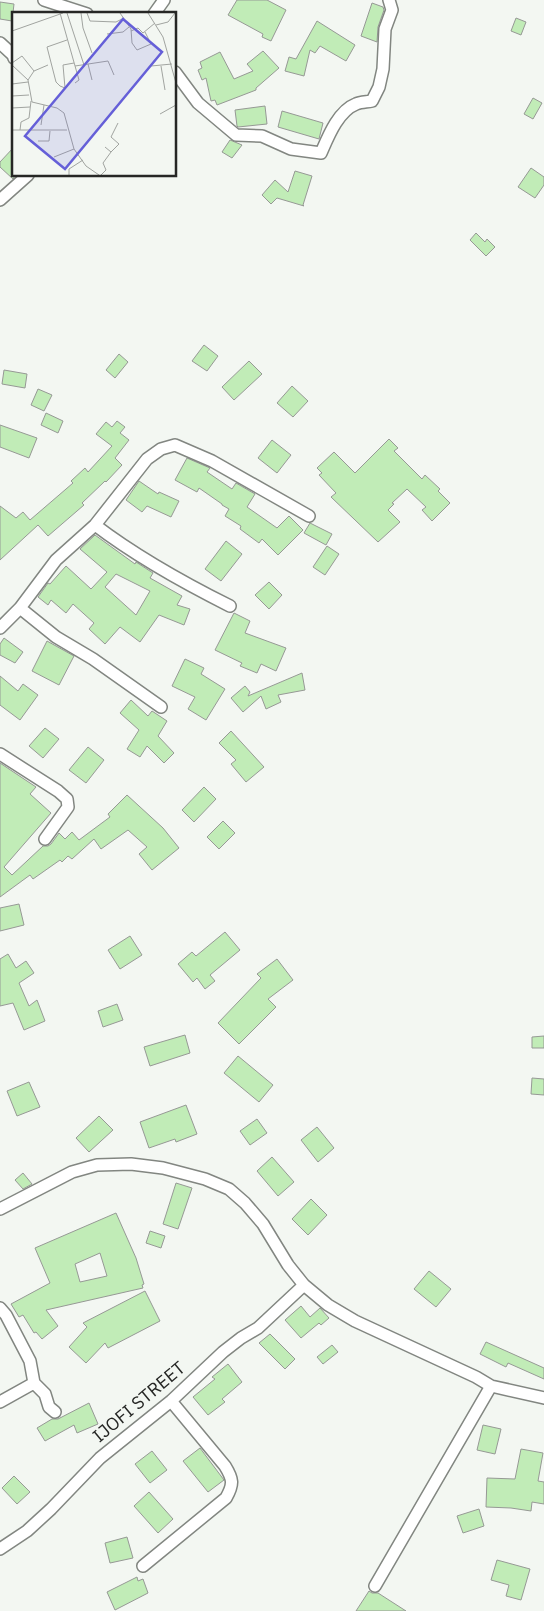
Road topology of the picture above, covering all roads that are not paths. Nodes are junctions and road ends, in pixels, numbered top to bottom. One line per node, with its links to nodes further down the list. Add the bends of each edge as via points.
1 (44, 0): 4 (street)
2 (164, 0): 5 (street)
3 (389, 0): 8 (street, via 392,10 385,29 379,87 372,101 355,104 344,112 321,153 291,148 262,136 236,135 198,103)
4 (81, 12)
5 (155, 12)
6 (0, 43): 7 (street)
7 (12, 54)
8 (176, 73)
9 (27, 176): 10 (street)
10 (0, 200)
11 (309, 516): 12 (street, via 212,461 174,446 162,449 147,459)
12 (95, 525): 13 (street, via 145,561); 14 (street, via 56,560)
13 (230, 606)
14 (20, 608): 15 (street); 16 (street, via 56,637)
15 (0, 628)
16 (161, 707)
17 (0, 754): 18 (street, via 67,799 68,807)
18 (45, 839)
19 (0, 1209): 20 (street, via 72,1172 97,1165 131,1164 162,1168 228,1189 245,1203)
20 (304, 1285): 23 (street, via 355,1321); 25 (street, IJOFI STREET, via 258,1328 223,1352)
21 (0, 1308): 22 (street, via 30,1362)
22 (34, 1383): 26 (street); 27 (street)
23 (491, 1386): 24 (street); 30 (street)
24 (544, 1398)
25 (171, 1401): 28 (street, IJOFI STREET, via 100,1458 51,1509); 29 (street, via 225,1466 232,1478 231,1490 226,1498)
26 (0, 1402)
27 (55, 1412)
28 (0, 1549)
29 (143, 1566)
30 (376, 1586)

